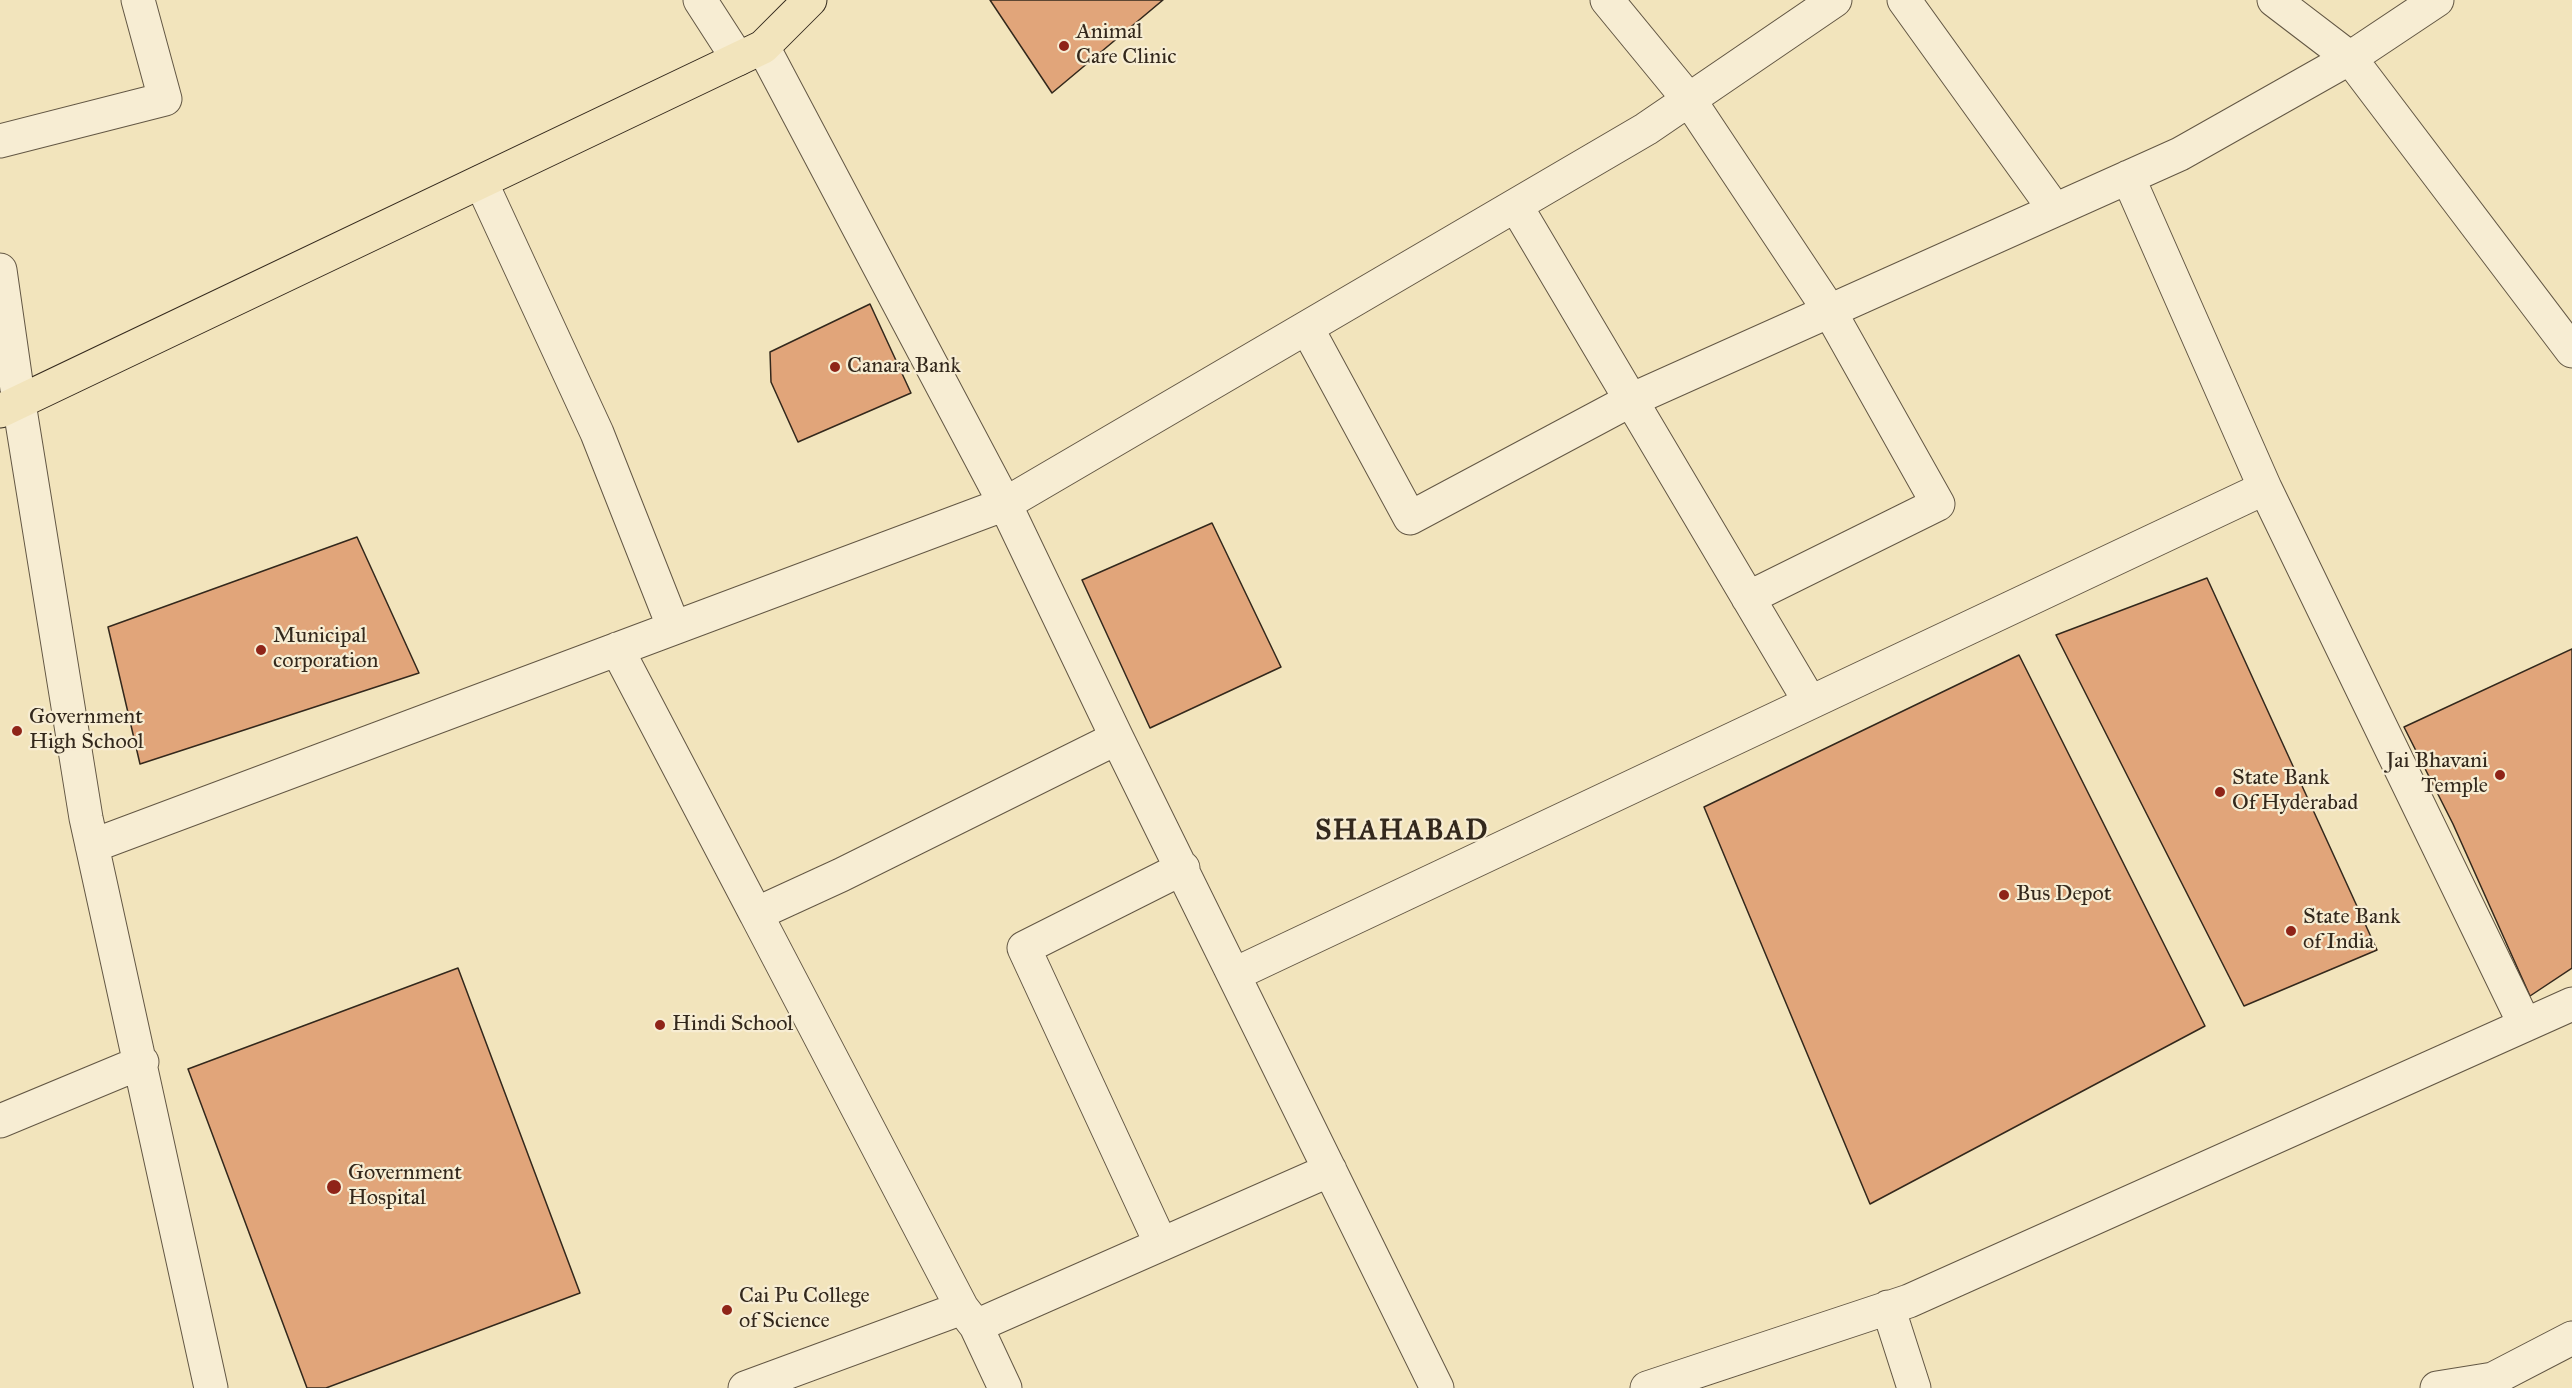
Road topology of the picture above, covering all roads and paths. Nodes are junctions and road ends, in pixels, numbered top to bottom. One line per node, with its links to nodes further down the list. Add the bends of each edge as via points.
1 (138, 0): 12 (street, via 165,99)
2 (700, 0): 9 (street)
3 (810, 0): 9 (main road)
4 (1607, 0): 11 (street)
5 (1835, 0): 11 (street)
6 (1904, 0): 16 (street)
7 (2274, 0): 10 (street)
8 (2436, 0): 10 (street)
9 (751, 53): 14 (main road); 24 (street)
10 (2350, 58): 13 (street, via 2180,154); 20 (street)
11 (1690, 101): 15 (street); 18 (street)
12 (0, 141)
13 (2128, 177): 16 (street); 23 (street)
14 (481, 182): 22 (main road); 26 (street, via 597,433)
15 (1516, 206): 19 (street); 21 (street)
16 (2055, 210): 18 (street)
17 (0, 270): 22 (street)
18 (1829, 310): 21 (street); 25 (street, via 1938,504)
19 (1307, 328): 21 (street, via 1410,518); 24 (street)
20 (2572, 351)
21 (1631, 400): 25 (street)
22 (9, 407): 30 (street)
23 (2265, 488): 28 (street); 35 (street)
24 (1005, 504): 26 (street); 29 (street)
25 (1748, 598): 28 (street)
26 (674, 628): 27 (street)
27 (617, 649): 30 (street); 32 (street)
28 (1810, 702): 33 (street)
29 (1117, 738): 31 (street); 32 (street)
30 (92, 846): 36 (street)
31 (1183, 868): 33 (street); 39 (street, via 1024,948)
32 (756, 914): 41 (street)
33 (1235, 974): 38 (street)
34 (2572, 1004): 35 (street)
35 (2525, 1025): 40 (street)
36 (142, 1062): 37 (street); 43 (street)
37 (0, 1121)
38 (1330, 1170): 39 (street); 46 (street)
39 (1161, 1244): 41 (street)
40 (1888, 1307): 47 (street); 48 (street)
41 (969, 1317): 44 (street); 45 (street)
42 (2572, 1338): 49 (street, via 2493,1379)
43 (211, 1388)
44 (745, 1388)
45 (1005, 1388)
46 (1437, 1388)
47 (1647, 1388)
48 (1914, 1388)
49 (2437, 1388)

